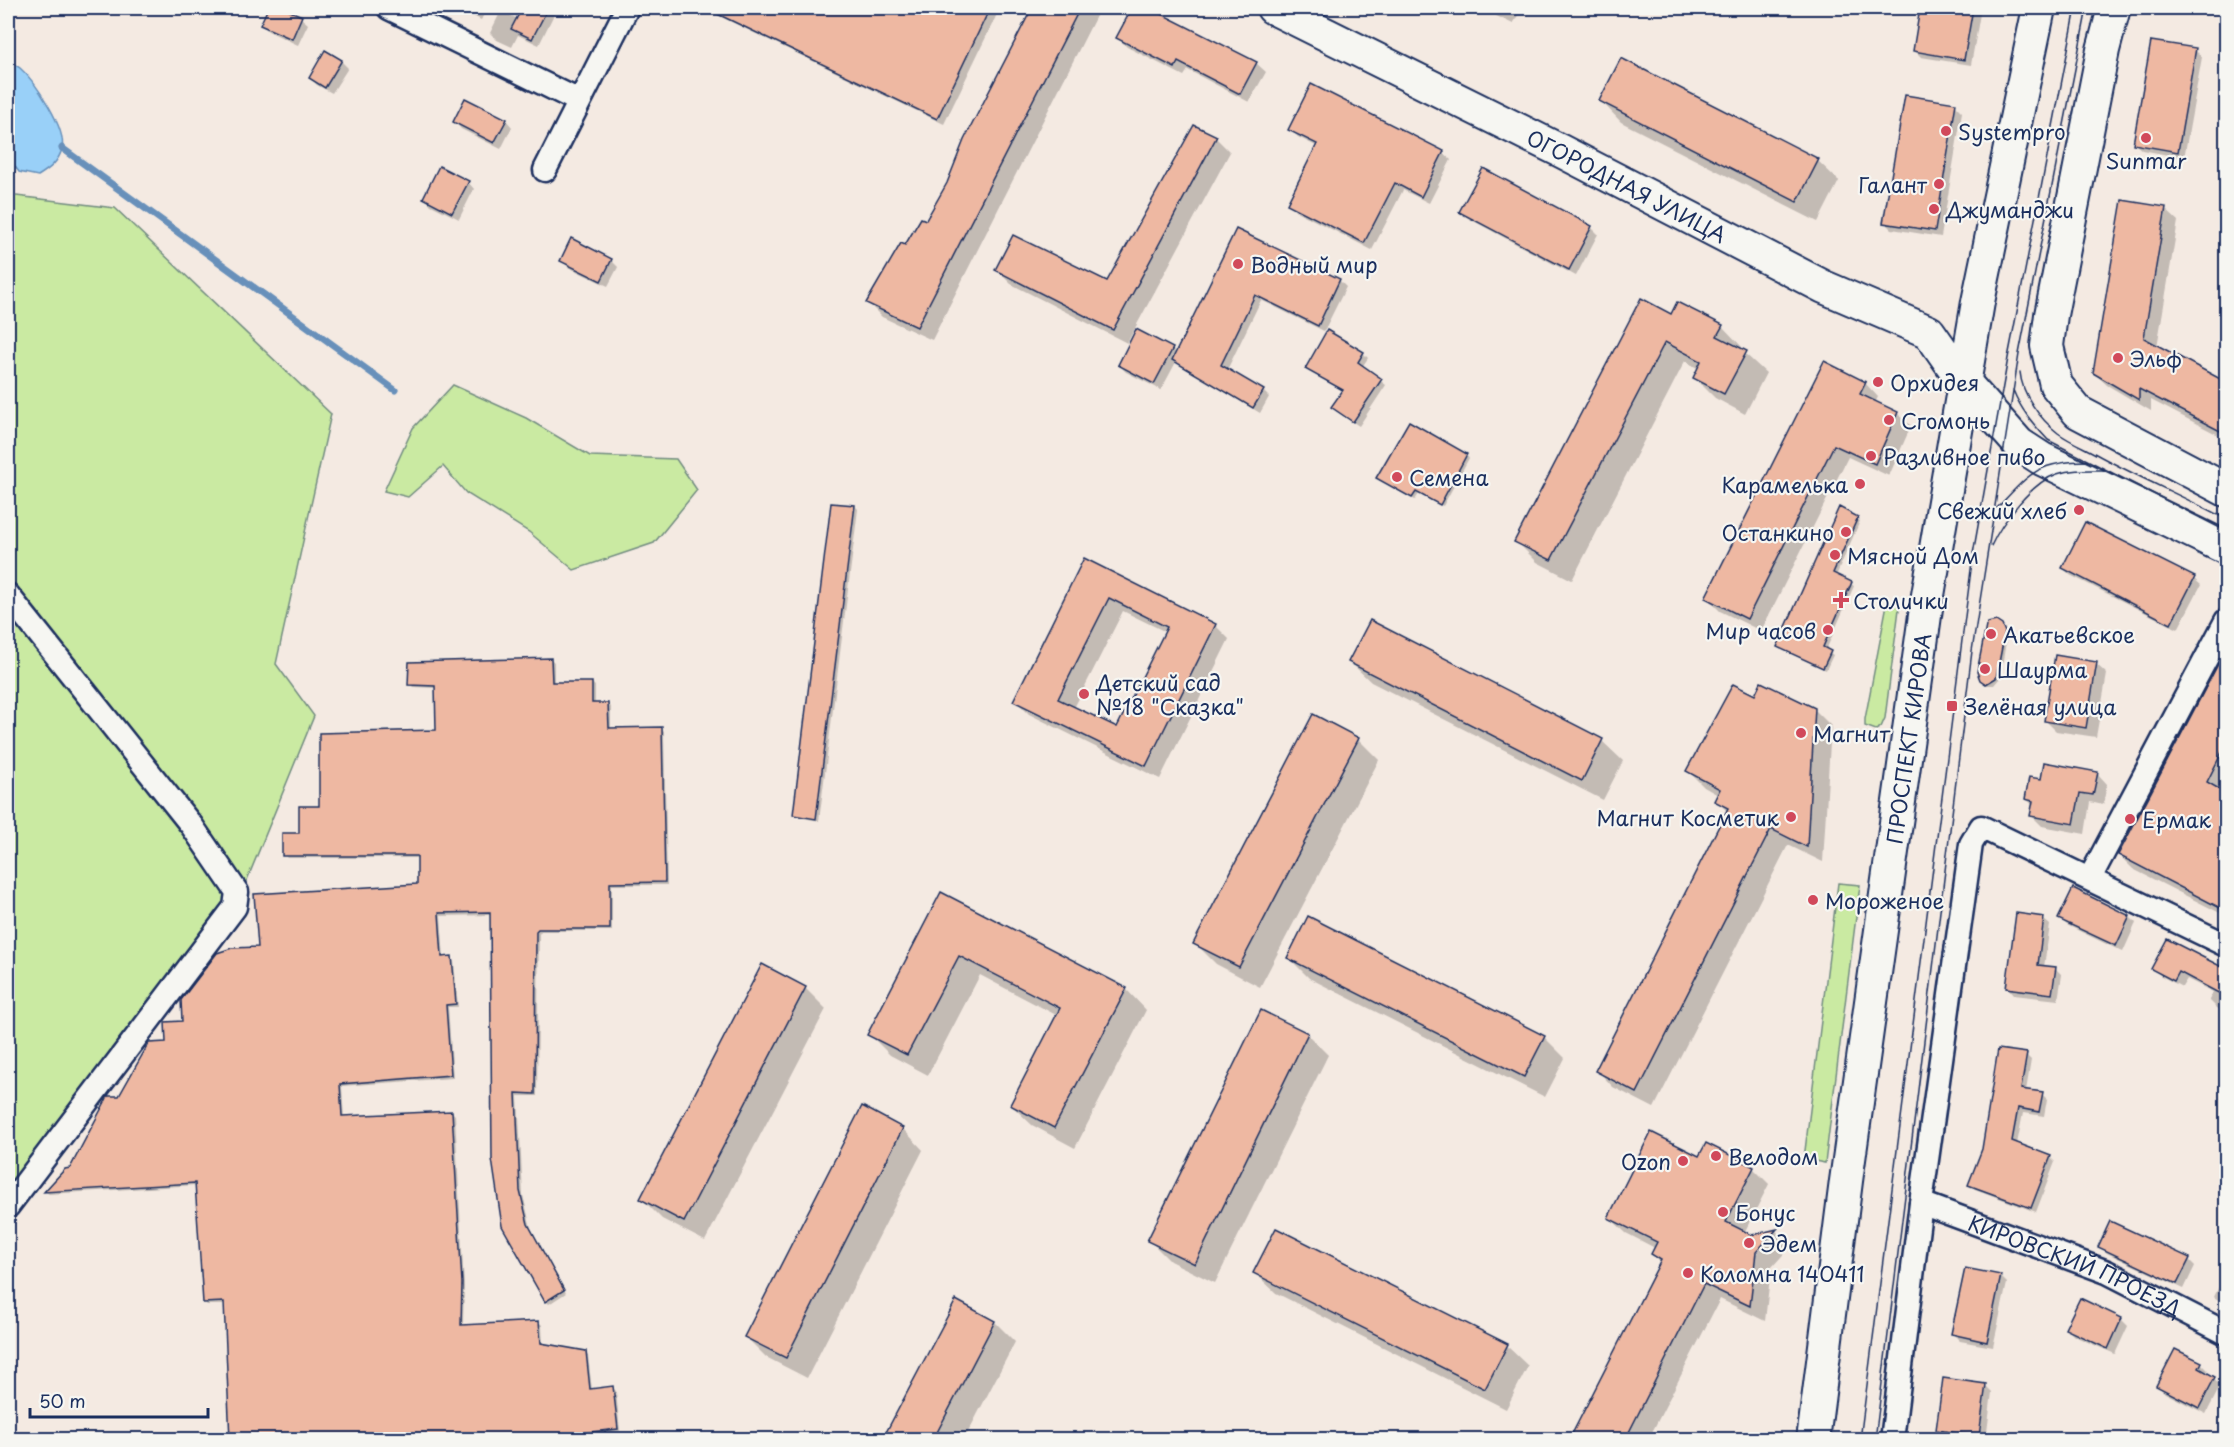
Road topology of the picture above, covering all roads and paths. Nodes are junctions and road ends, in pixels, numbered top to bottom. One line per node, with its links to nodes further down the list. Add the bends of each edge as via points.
1 (389, 8): 6 (street)
2 (627, 8): 6 (street)
3 (1273, 8): 8 (street, ОГОРОДНАЯ УЛИЦА, via 1824,287 1929,332)
4 (2038, 8): 8 (street, ПРОСПЕКТ КИРОВА)
5 (2114, 8): 9 (street, via 2069,218 2047,346 2056,385 2078,411)
6 (579, 102): 7 (street)
7 (544, 170)
8 (1964, 382): 10 (street, via 2019,444 2042,459); 18 (street, ПРОСПЕКТ КИРОВА, via 1927,601)
9 (2226, 490)
10 (2226, 548)
11 (8, 595): 16 (street, via 192,826 237,892 235,907)
12 (2226, 621): 13 (street)
13 (2091, 878): 14 (street); 15 (street, via 1982,827 1971,844)
14 (2226, 945)
15 (1921, 1203): 17 (street, КИРОВСКИЙ ПРОЕЗД, via 2107,1272); 19 (street)
16 (8, 1206)
17 (2226, 1333)
18 (1813, 1440)
19 (1892, 1440)

